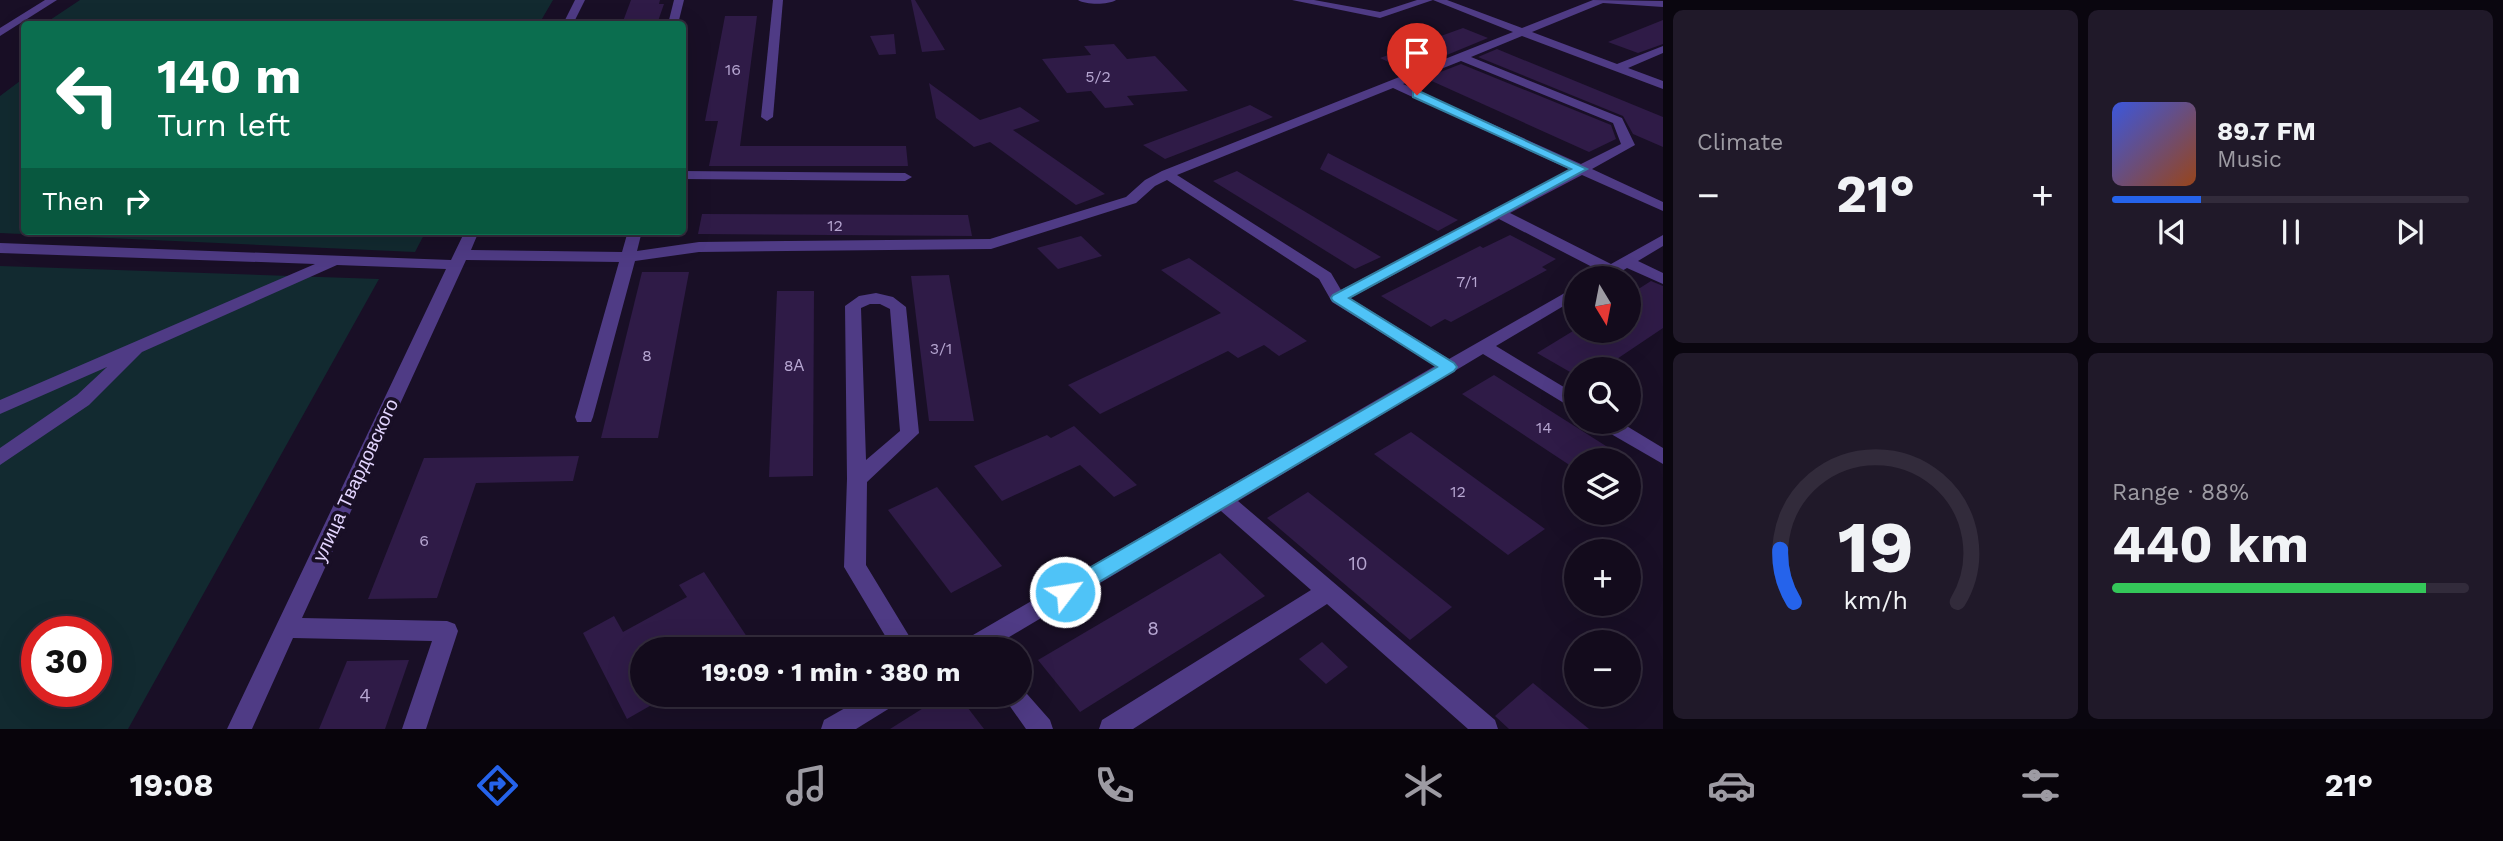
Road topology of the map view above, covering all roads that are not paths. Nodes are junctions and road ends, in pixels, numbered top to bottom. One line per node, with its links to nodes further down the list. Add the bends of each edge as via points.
1 (52, 0): 14 (street)
2 (580, 0): 12 (street)
3 (679, 0): 13 (street)
4 (778, 0): 21 (street)
5 (1083, 0): 6 (street)
6 (1111, 0)
7 (1297, 0): 8 (street, via 1380,15)
8 (1428, 0)
9 (1438, 0): 15 (street)
10 (1601, 0): 11 (street); 15 (street)
11 (1663, 4)
12 (570, 21)
13 (674, 21)
14 (0, 33)
15 (1524, 33): 17 (street); 18 (street)
16 (1663, 49): 18 (street)
17 (1462, 57): 19 (street); 22 (street, via 1618,121 1628,145)
18 (1616, 68): 20 (street)
19 (1394, 84): 22 (street); 23 (street)
20 (1663, 85)
21 (766, 117)
22 (1581, 169): 26 (street); 27 (street)
23 (1167, 174): 32 (street, via 1131,200 991,244 699,247); 39 (street, via 1325,276)
24 (686, 175): 25 (street)
25 (905, 177)
26 (1663, 206)
27 (1499, 213): 36 (street); 39 (street)
28 (470, 235): 33 (street, улица Твардовского)
29 (634, 235): 32 (street)
30 (1663, 240): 34 (street)
31 (0, 248): 35 (street)
32 (628, 257): 33 (street); 46 (street)
33 (458, 260): 35 (street); 53 (street, улица Твардовского)
34 (1627, 261): 37 (street); 38 (street)
35 (336, 262): 41 (street)
36 (1591, 266)
37 (1619, 266)
38 (1663, 279)
39 (1338, 298): 43 (street)
40 (1564, 299): 42 (street)
41 (147, 341): 45 (street); 49 (street, via 83,400)
42 (1484, 346): 43 (street); 44 (street)
43 (1449, 367): 51 (street)
44 (1564, 396)
45 (0, 407)
46 (584, 417)
47 (1625, 434): 48 (street)
48 (1663, 457)
49 (0, 458)
50 (857, 479): 50 (street, via 853,306 876,297 898,307 910,433); 54 (street, via 855,567)
51 (1222, 499): 52 (street); 55 (street)
52 (1328, 591): 62 (street); 63 (street)
53 (286, 628): 58 (street, улица Твардовского); 59 (street, via 447,631)
54 (899, 637)
55 (992, 637)
56 (870, 707): 60 (street)
57 (1024, 707): 61 (street)
58 (239, 729)
59 (414, 729)
60 (832, 729)
61 (1041, 729)
62 (1111, 729)
63 (1486, 729)

